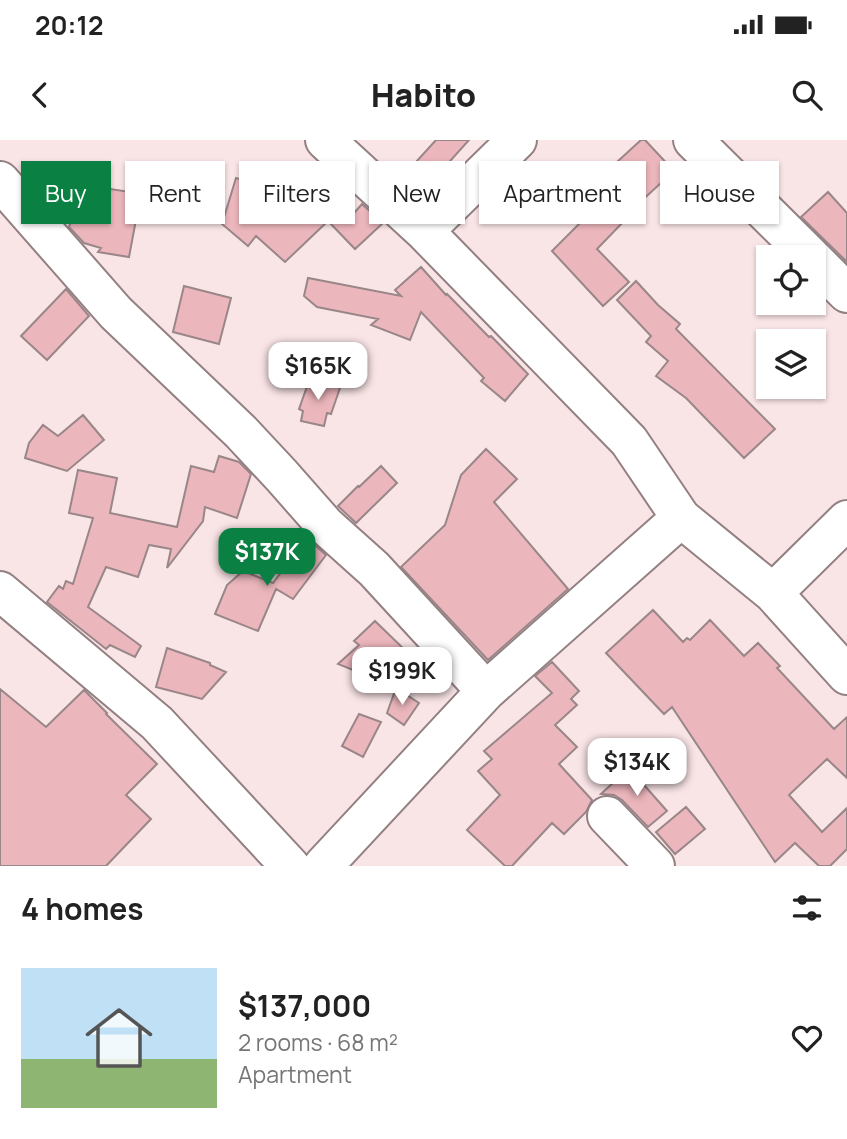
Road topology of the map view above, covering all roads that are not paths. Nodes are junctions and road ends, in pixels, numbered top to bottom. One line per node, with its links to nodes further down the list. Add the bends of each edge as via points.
1 (325, 140): 5 (street)
2 (517, 140): 5 (street)
3 (693, 140): 6 (street)
4 (0, 181): 14 (street, via 117,313 374,569)
5 (424, 231): 9 (street, via 629,441)
6 (800, 245)
7 (826, 271): 8 (street)
8 (847, 293)
9 (681, 518): 12 (street); 14 (street)
10 (847, 520): 12 (street)
11 (0, 592): 16 (street, via 157,723)
12 (773, 593): 13 (street)
13 (847, 675)
14 (486, 691): 17 (street)
15 (607, 816): 18 (street)
16 (290, 866)
17 (323, 866)
18 (656, 866)

